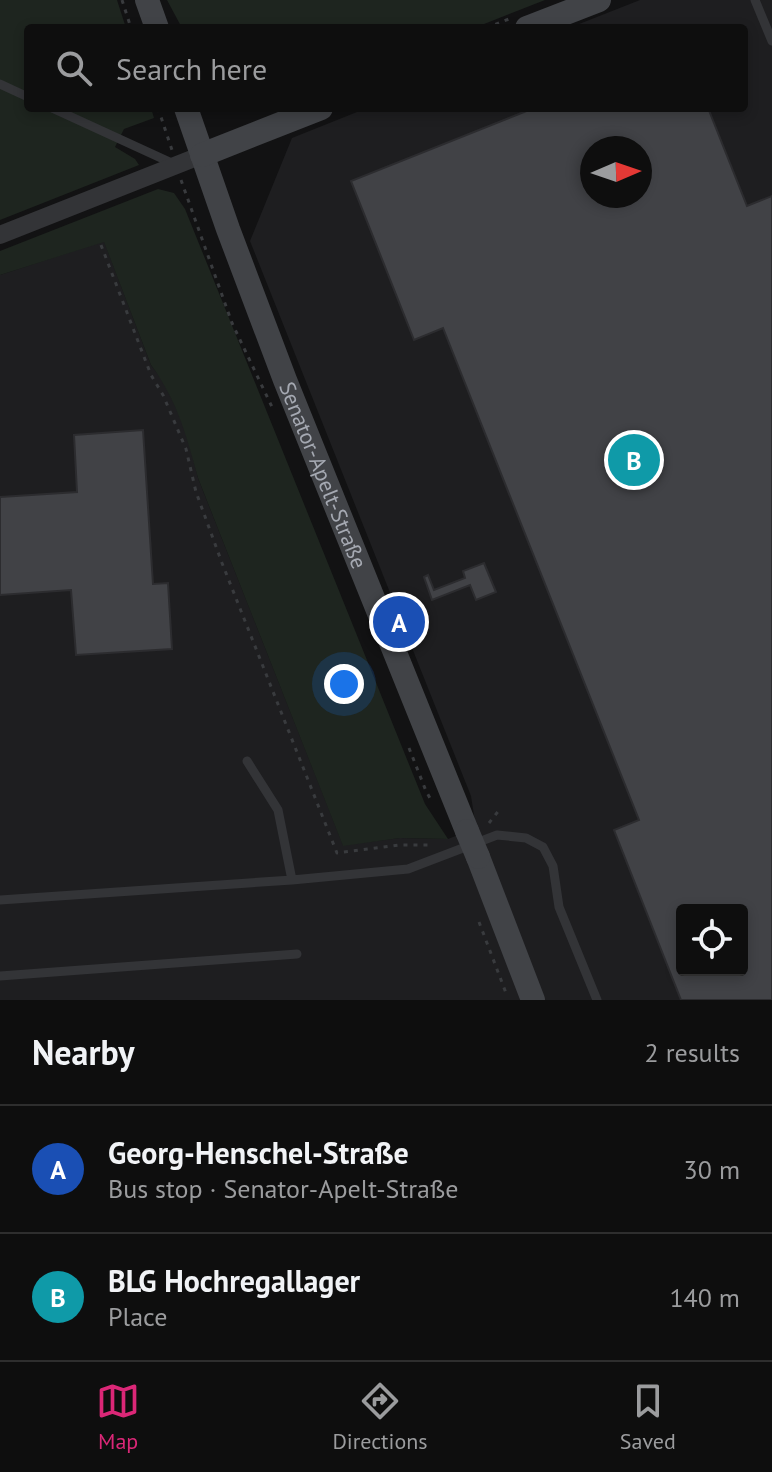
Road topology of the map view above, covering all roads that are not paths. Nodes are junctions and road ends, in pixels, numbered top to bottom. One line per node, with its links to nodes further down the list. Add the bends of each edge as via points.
1 (147, 0): 4 (street)
2 (599, 0): 5 (street)
3 (755, 0): 6 (lane)
4 (156, 24)
5 (537, 24)
6 (772, 41)
7 (0, 84): 8 (lane)
8 (24, 95)
9 (61, 112): 13 (lane)
10 (187, 112): 12 (street, Senator-Apelt-Straße)
11 (311, 112): 12 (street)
12 (202, 155): 13 (street); 20 (street, Senator-Apelt-Straße, bridge, via 285,380 475,831 478,857)
13 (177, 165): 14 (street)
14 (0, 235)
15 (247, 761): 16 (lane, via 278,810)
16 (292, 880): 17 (lane); 21 (lane, via 408,869 497,835 526,838 543,847 553,866 559,907)
17 (0, 900)
18 (297, 954): 19 (lane)
19 (0, 976)
20 (533, 1000)
21 (597, 1000)

